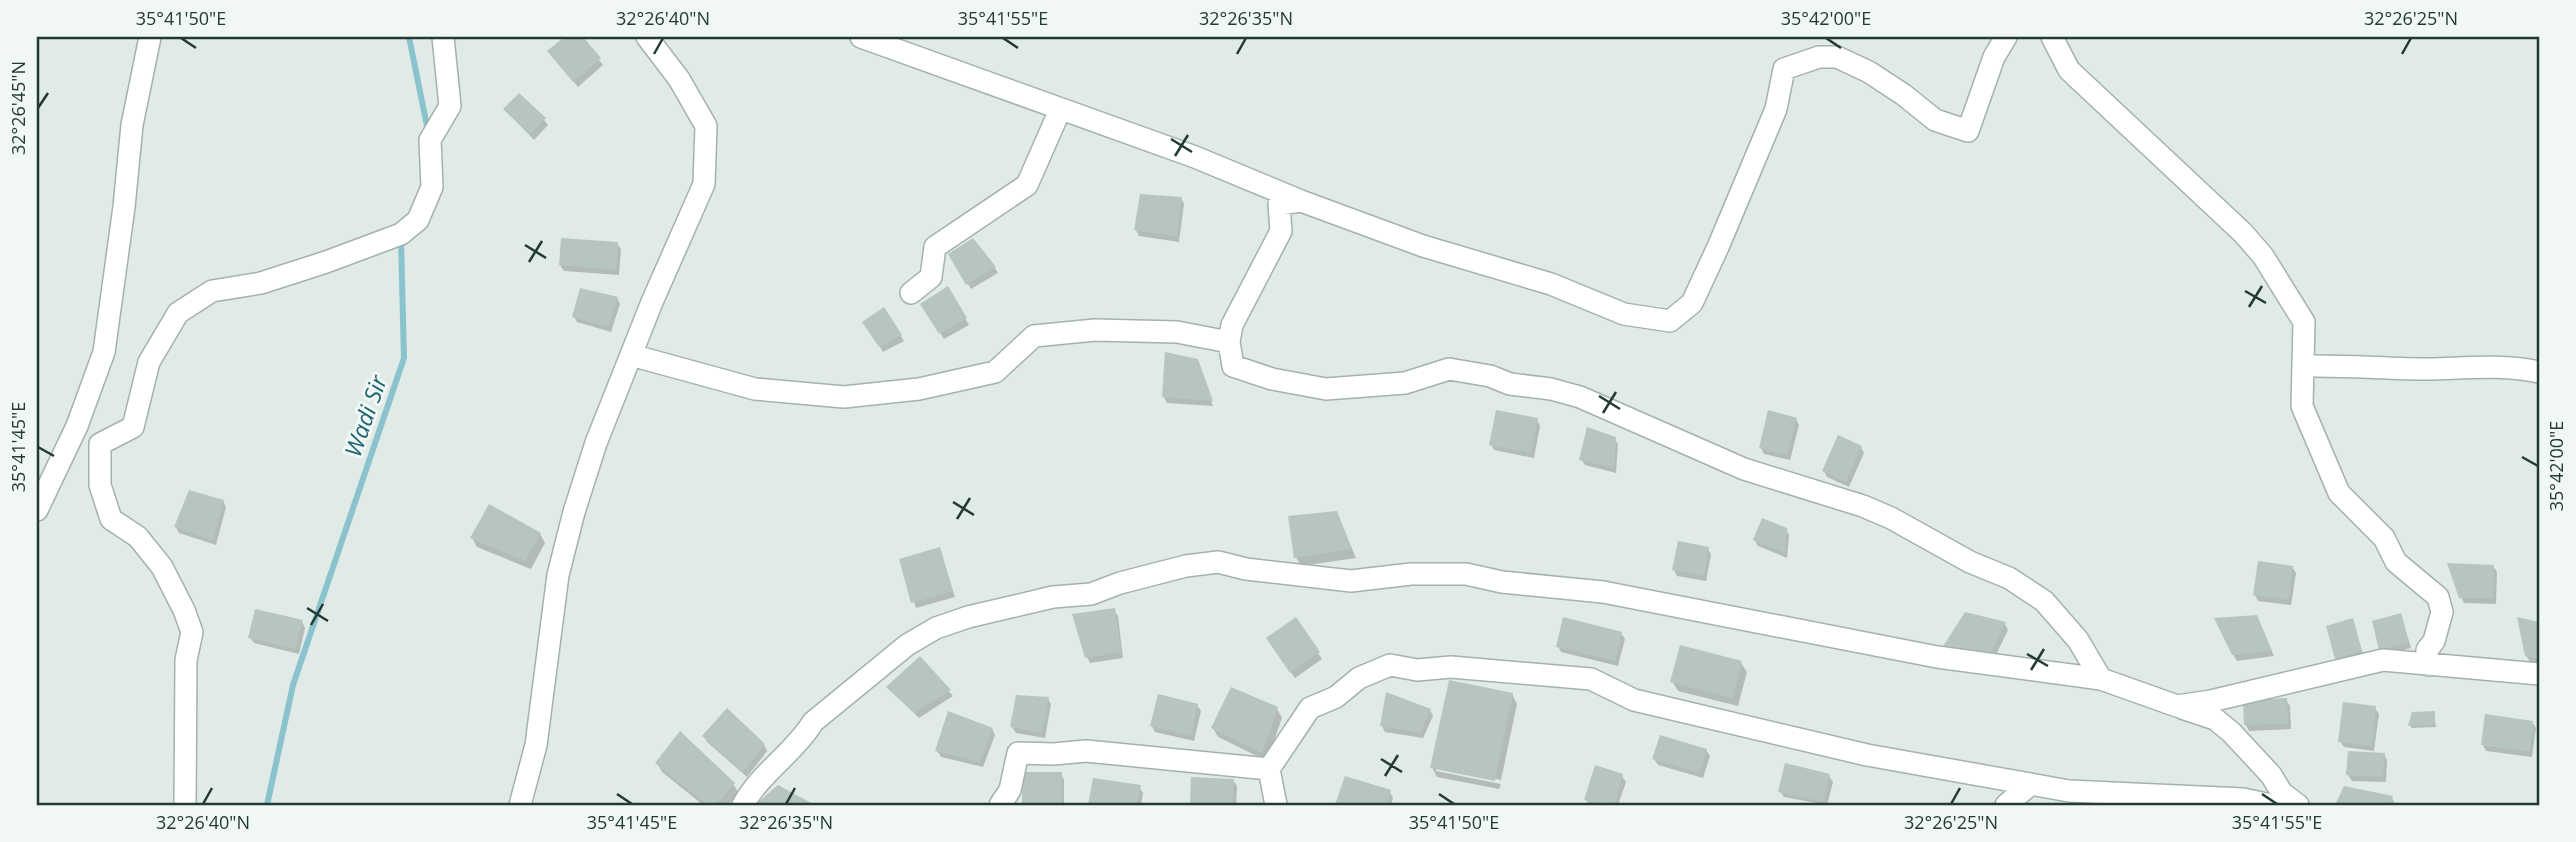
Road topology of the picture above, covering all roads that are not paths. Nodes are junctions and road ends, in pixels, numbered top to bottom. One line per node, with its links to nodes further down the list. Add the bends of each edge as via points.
1 (150, 37): 14 (street, via 132,125 104,352 78,426)
2 (443, 37): 22 (street, via 450,106 430,140 432,187 418,220 401,233 326,262 261,283 212,291 177,313 149,362 133,427 100,444 100,485 111,519 138,537 162,567 192,632 186,660)
3 (647, 37): 11 (street, via 706,126 704,184)
4 (861, 37): 7 (street)
5 (2006, 37): 8 (street, via 1994,57 1968,131 1935,120 1869,72 1837,57 1819,57 1784,69 1776,109 1718,247 1692,303 1670,321 1624,314 1551,284 1423,246)
6 (2052, 37): 12 (street, via 2069,70 2263,256 2304,322)
7 (1060, 110): 8 (street, via 1195,157); 9 (street, via 1027,186 935,247 931,277)
8 (1301, 201): 10 (street, via 1279,204 1281,231 1232,325)
9 (911, 293)
10 (1229, 342): 11 (street, via 1177,332 1095,330 1034,336 995,372 919,389 844,397 755,389); 17 (street, via 1233,366 1326,389 1405,383 1449,369 1580,397 1744,470 1872,510 2009,578 2044,601 2078,640)
11 (631, 355): 23 (street, via 596,443 558,575 542,712)
12 (2304, 366): 13 (street, via 2496,367); 15 (street, via 2302,405 2339,493 2384,538 2396,562 2438,597 2442,612 2427,650)
13 (2539, 372)
14 (37, 510)
15 (2428, 664): 16 (street); 18 (street, via 2383,660)
16 (2539, 674)
17 (2101, 679): 18 (street); 24 (street, via 1937,657 1603,592 1465,574 1350,581 1218,562 1147,575 1091,594 989,611 936,628 907,645 813,722)
18 (2177, 706): 29 (street, via 2215,719 2231,732 2281,793)
19 (1269, 769): 20 (street, via 1310,708 1336,697 1359,678 1390,666 1417,670 1451,667 1591,679 1634,700 1867,755); 25 (street, via 1086,751 1018,753 1010,790); 26 (street)
20 (2031, 784): 21 (street); 27 (street)
21 (2067, 798): 28 (street, via 2243,799)
22 (185, 805)
23 (520, 805)
24 (743, 805)
25 (1000, 805)
26 (1276, 805)
27 (2006, 805)
28 (2271, 805)
29 (2298, 805)

